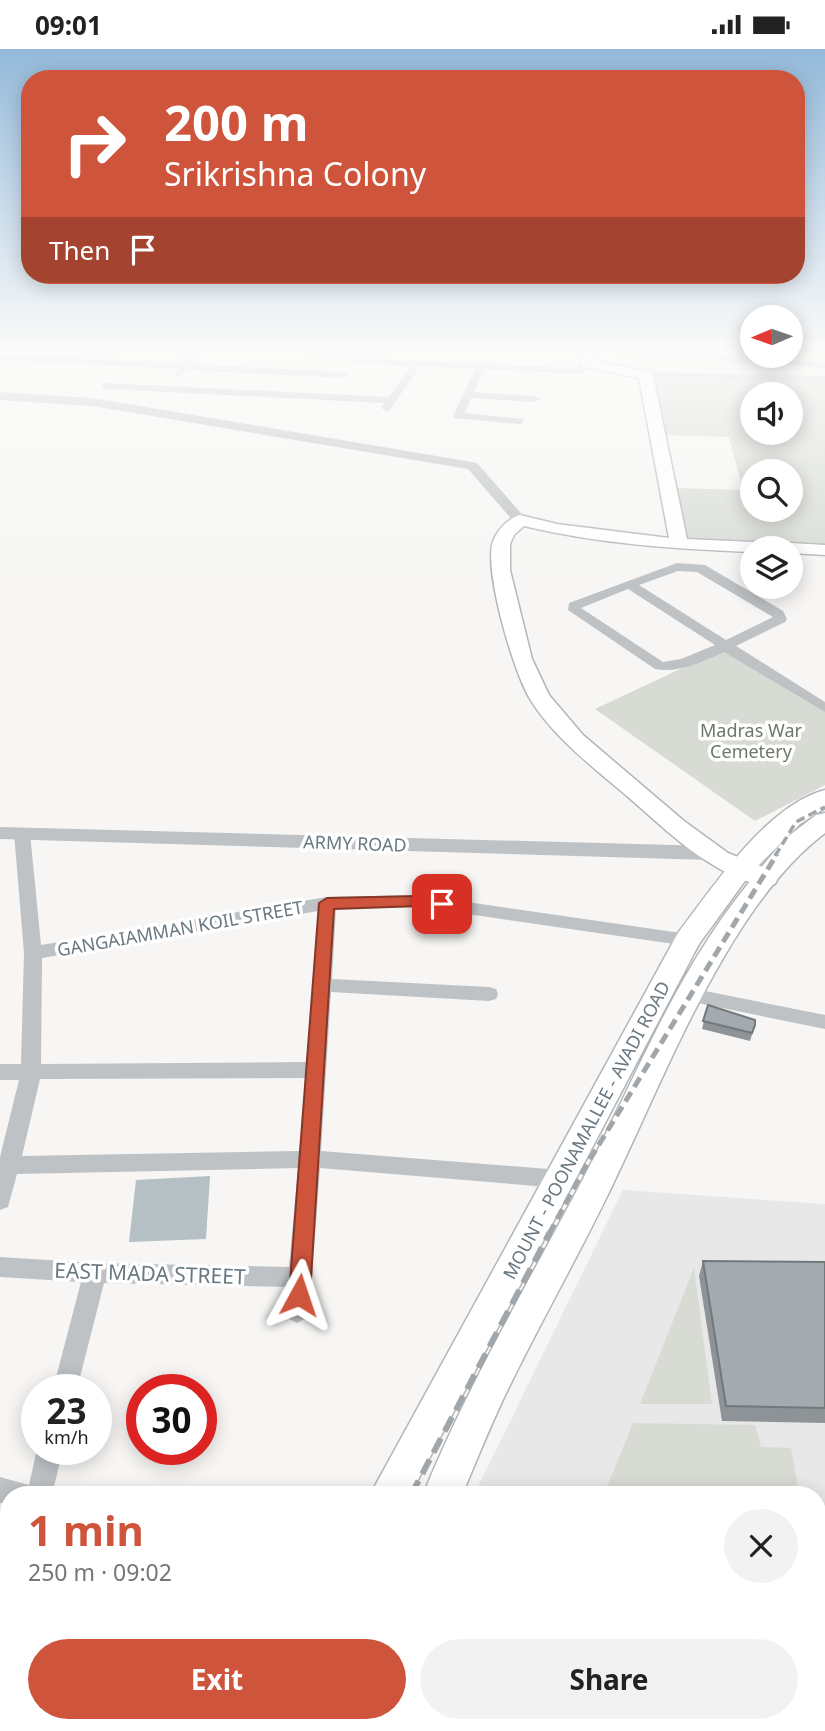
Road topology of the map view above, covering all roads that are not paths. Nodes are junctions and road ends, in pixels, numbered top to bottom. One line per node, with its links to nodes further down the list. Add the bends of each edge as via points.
1 (234, 426): 3 (street, via 472,466)
2 (657, 426): 7 (main road)
3 (520, 520): 7 (main road); 15 (main road, via 501,544 501,570 522,659 539,697 600,764)
4 (803, 549): 5 (main road)
5 (825, 550)
6 (740, 551): 7 (main road)
7 (685, 556): 8 (street, via 677,567); 9 (street, via 778,614 779,619)
8 (629, 583): 9 (street); 9 (street, via 575,606 575,610 660,666 671,668)
9 (725, 646): 10 (street)
10 (825, 708)
11 (825, 798): 16 (main road, MOUNT - POONAMALLEE - AVADI ROAD, via 791,818)
12 (821, 826): 16 (main road, MOUNT - POONAMALLEE - AVADI ROAD)
13 (0, 833): 14 (street, ARMY ROAD)
14 (22, 834): 15 (street, ARMY ROAD); 19 (street)
15 (710, 853): 16 (main road)
16 (753, 873): 18 (main road, MOUNT - POONAMALLEE - AVADI ROAD); 22 (main road, MOUNT - POONAMALLEE - AVADI ROAD)
17 (327, 903): 18 (street, GANGAIAMMAN KOIL STREET, via 419,901); 19 (street, GANGAIAMMAN KOIL STREET); 20 (street)
18 (688, 940): 24 (main road, MOUNT - POONAMALLEE - AVADI ROAD)
19 (33, 953): 27 (street)
20 (320, 985): 21 (street); 25 (street)
21 (489, 994)
22 (690, 995): 23 (street); 24 (main road, MOUNT - POONAMALLEE - AVADI ROAD)
23 (825, 1021)
24 (659, 1024): 30 (main road, MOUNT - POONAMALLEE - AVADI ROAD); 40 (main road, MOUNT - POONAMALLEE - AVADI ROAD, via 596,1187 496,1375)
25 (317, 1070): 27 (street); 28 (street)
26 (0, 1072): 27 (street)
27 (31, 1073): 29 (street)
28 (310, 1159): 29 (street); 30 (street); 34 (street)
29 (9, 1165): 31 (street)
30 (560, 1179): 39 (main road, MOUNT - POONAMALLEE - AVADI ROAD)
31 (0, 1201)
32 (0, 1267): 33 (street, EAST MADA STREET)
33 (95, 1273): 34 (street, EAST MADA STREET); 36 (street)
34 (301, 1277): 35 (street)
35 (297, 1312)
36 (69, 1374)
37 (46, 1465): 38 (street)
38 (40, 1486)
39 (394, 1486)
40 (446, 1486)

